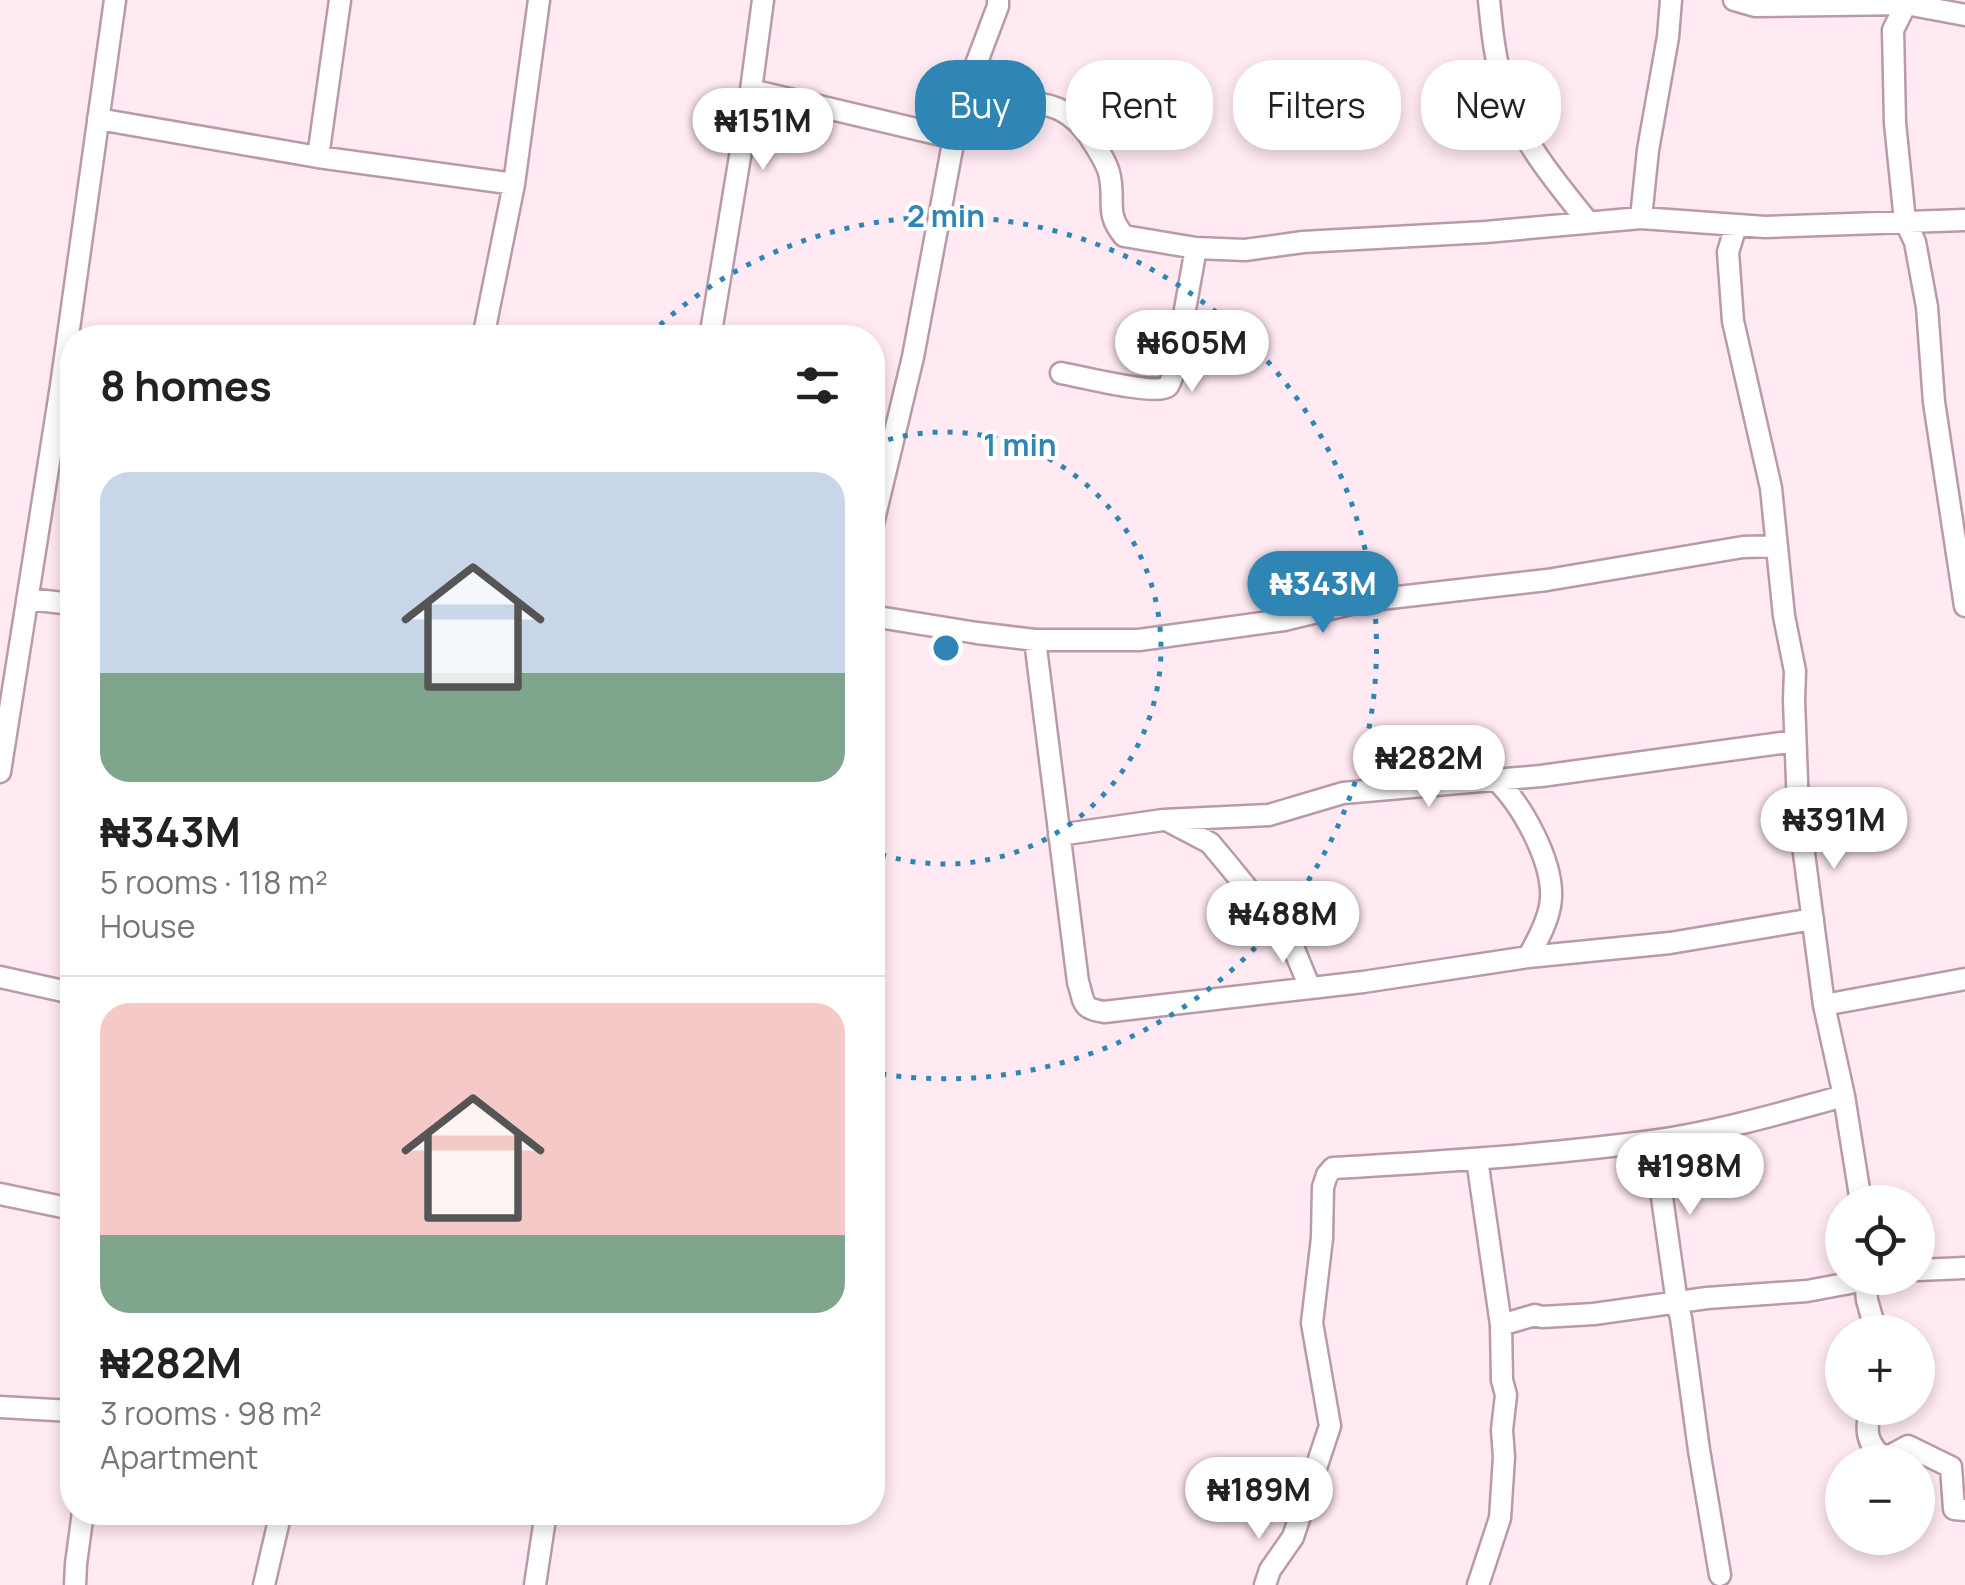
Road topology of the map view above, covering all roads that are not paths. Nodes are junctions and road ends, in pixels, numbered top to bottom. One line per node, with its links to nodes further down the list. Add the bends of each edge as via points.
1 (115, 0): 14 (street)
2 (340, 0): 17 (street)
3 (539, 0): 18 (street)
4 (764, 0): 12 (street)
5 (998, 0): 11 (street)
6 (1489, 0): 22 (street, via 1511,108 1537,157)
7 (1672, 0): 19 (street)
8 (1734, 0): 9 (street, via 1755,6)
9 (1907, 2): 10 (street); 21 (street, via 1893,49)
10 (1965, 15)
11 (978, 60)
12 (751, 90): 15 (street); 27 (street)
13 (1046, 104): 24 (street, via 1062,109 1090,136 1110,178 1112,222 1124,236)
14 (98, 119): 17 (street); 25 (street)
15 (915, 129)
16 (952, 150): 30 (street)
17 (318, 157): 18 (street)
18 (514, 184): 26 (street)
19 (1641, 218): 22 (street); 23 (street)
20 (1965, 220): 21 (street)
21 (1906, 221): 23 (street); 34 (street, via 1927,307 1934,402)
22 (1588, 222): 24 (street, via 1245,250)
23 (1736, 226): 31 (street, via 1728,252 1733,321 1771,488)
24 (1196, 248): 28 (street, via 1169,385 1143,388)
25 (74, 325)
26 (486, 325)
27 (712, 325)
28 (1061, 373)
29 (60, 425): 32 (street)
30 (885, 474)
31 (1776, 546): 36 (street, via 1363,601 1284,620 1140,640); 37 (street, via 1795,672)
32 (28, 600): 33 (street); 38 (street)
33 (60, 603)
34 (1965, 606)
35 (885, 618): 36 (street)
36 (1035, 640): 41 (street)
37 (1795, 741): 39 (street); 42 (street)
38 (0, 772)
39 (1496, 780): 40 (street, via 1343,793 1269,815); 43 (street, via 1526,820 1550,882 1547,916)
40 (1163, 820): 41 (street); 46 (street, via 1210,844 1291,942)
41 (1059, 835): 46 (street, via 1078,982 1090,1010)
42 (1813, 918): 43 (street, via 1670,943); 48 (street)
43 (1528, 956): 46 (street)
44 (0, 977): 47 (street)
45 (1965, 979): 48 (street)
46 (1310, 988)
47 (60, 990)
48 (1824, 1005): 49 (street)
49 (1844, 1096): 50 (street); 52 (street)
50 (1654, 1140): 51 (street); 58 (street)
51 (1478, 1159): 59 (street); 71 (street, via 1333,1168 1327,1175 1312,1322 1330,1426 1292,1537)
52 (1859, 1185)
53 (0, 1194): 54 (street)
54 (60, 1206)
55 (1965, 1268): 56 (street)
56 (1935, 1269)
57 (1825, 1288): 58 (street)
58 (1676, 1303): 59 (street, via 1536,1315); 67 (street)
59 (1500, 1326): 72 (street, via 1503,1492)
60 (0, 1407): 61 (street)
61 (60, 1410)
62 (1868, 1425): 63 (street, via 1874,1450 1884,1459 1908,1446 1950,1467 1954,1509)
63 (1965, 1510)
64 (82, 1525): 68 (street)
65 (278, 1525): 69 (street)
66 (544, 1525): 70 (street)
67 (1720, 1575)
68 (75, 1585)
69 (264, 1585)
70 (535, 1585)
71 (1265, 1585)
72 (1478, 1585)

